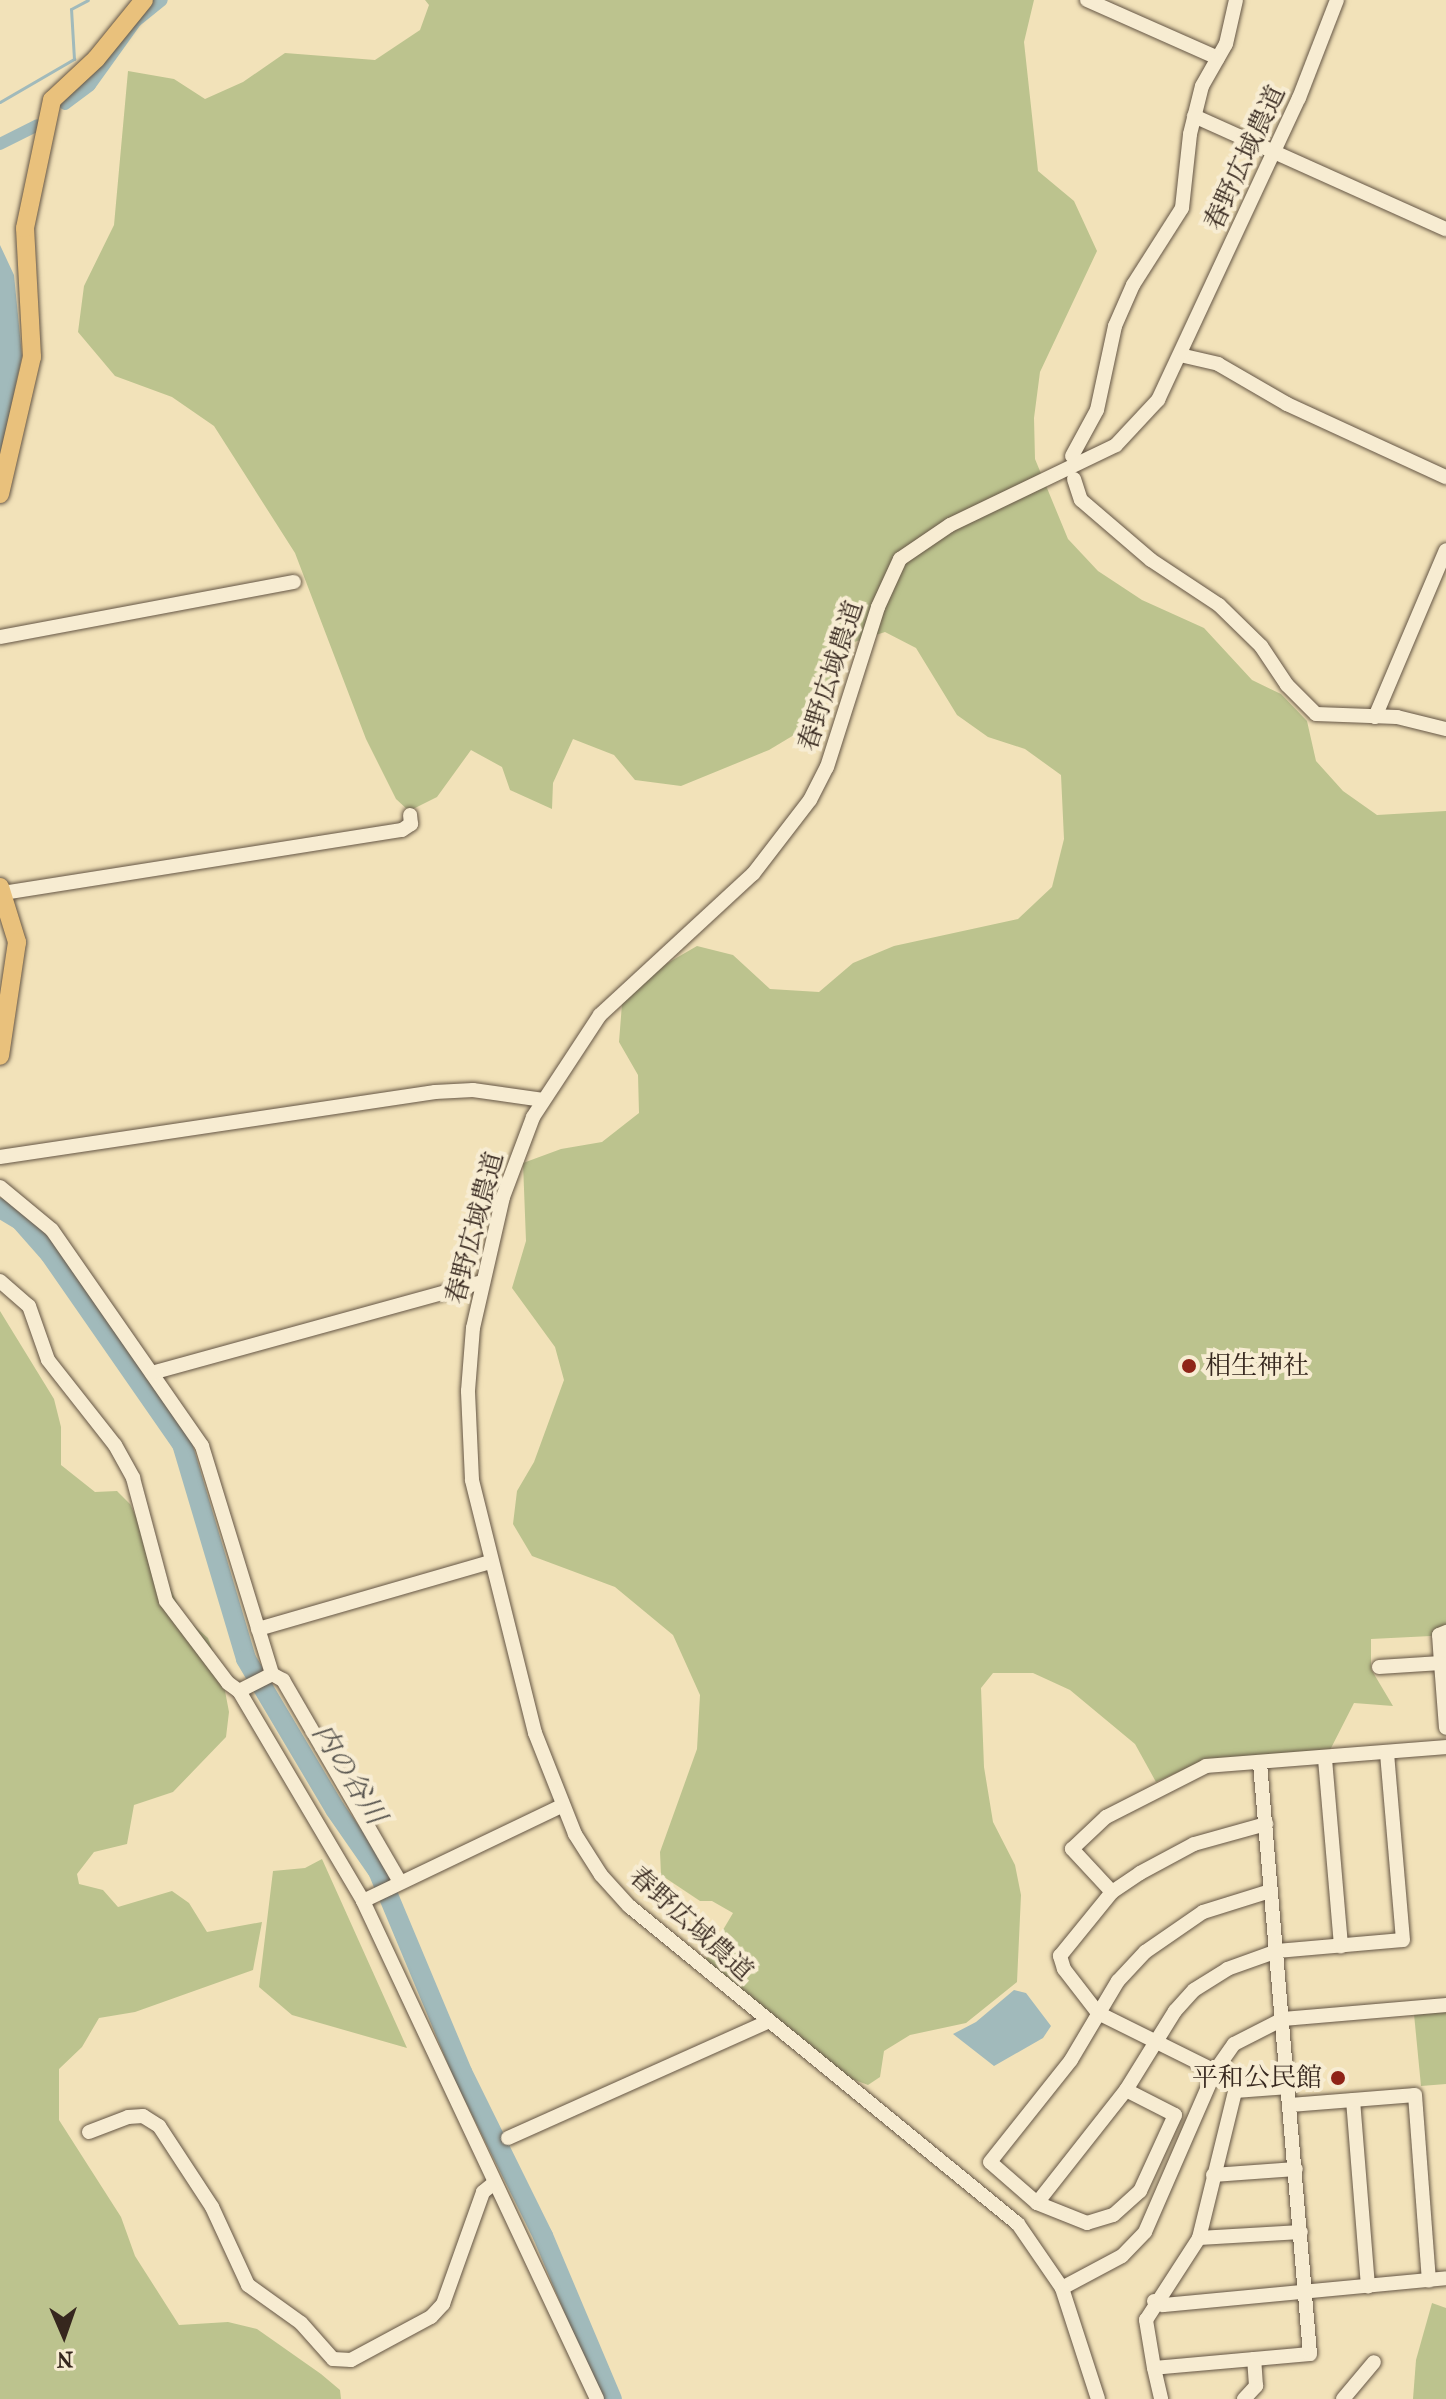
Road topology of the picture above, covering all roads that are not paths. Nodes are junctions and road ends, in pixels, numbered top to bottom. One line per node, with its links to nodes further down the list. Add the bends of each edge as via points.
1 (144, 0): 13 (main road, via 96,59 52,100 25,228 32,357)
2 (1087, 0): 5 (street)
3 (1236, 0): 5 (street)
4 (1337, 0): 7 (street, 春野広域農道)
5 (1218, 58): 6 (street, via 1202,86)
6 (1194, 116): 7 (street); 10 (street, via 1182,208 1133,285 1115,326 1097,410)
7 (1275, 152): 8 (street); 9 (street, 春野広域農道)
8 (1446, 229)
9 (1180, 355): 11 (street, via 1218,364 1287,404); 22 (street, 春野広域農道, via 1158,400 1116,445 950,525 900,559 878,607 827,767 810,800 753,874 600,1015)
10 (1072, 456)
11 (1446, 477)
12 (1074, 479): 17 (street, via 1081,500 1151,560 1219,605 1261,646 1287,685 1316,714)
13 (0, 494)
14 (1446, 550): 17 (street)
15 (294, 582): 16 (street)
16 (0, 637)
17 (1375, 717): 18 (street)
18 (1446, 729)
19 (410, 815): 20 (street, via 411,824 402,830)
20 (1, 890): 21 (main road, via 17,942)
21 (0, 1056)
22 (543, 1100): 23 (street, via 473,1090 435,1092); 26 (street, 春野広域農道, via 503,1197)
23 (0, 1157)
24 (0, 1187): 27 (street, via 52,1230)
25 (0, 1281): 34 (street, via 29,1306 48,1360 115,1445 133,1478 166,1601 228,1683)
26 (483, 1282): 27 (street); 28 (street, 春野広域農道, via 473,1328 467,1438)
27 (152, 1373): 29 (street, via 210,1464)
28 (490, 1562): 29 (street); 40 (street, 春野広域農道, via 535,1733)
29 (258, 1629): 33 (street)
30 (1446, 1632): 31 (street, via 1439,1635)
31 (1441, 1663): 32 (street); 35 (street)
32 (1379, 1667)
33 (269, 1676): 34 (street); 42 (street, via 283,1680)
34 (243, 1690): 45 (street)
35 (1446, 1728)
36 (1446, 1747): 37 (street)
37 (1387, 1753): 38 (street); 46 (street, via 1403,1940)
38 (1325, 1759): 39 (street); 46 (street)
39 (1260, 1763): 41 (street); 44 (street, via 1206,1766 1106,1817 1072,1849)
40 (561, 1806): 42 (street); 51 (street, 春野広域農道, via 601,1875 629,1906)
41 (1266, 1824): 43 (street); 44 (street, via 1194,1844)
42 (398, 1883): 45 (street)
43 (1270, 1891): 47 (street); 49 (street, via 1203,1912 1167,1933 1118,1981)
44 (1112, 1892): 49 (street, via 1060,1956)
45 (366, 1899): 62 (street)
46 (1341, 1946): 47 (street)
47 (1277, 1951): 50 (street); 52 (street, via 1237,1965 1194,1990)
48 (1446, 2005): 50 (street)
49 (1098, 2013): 52 (street); 63 (street, via 1071,2060 990,2162)
50 (1283, 2019): 53 (street, via 1234,2044); 54 (street)
51 (767, 2022): 59 (street); 69 (street, 春野広域農道, via 1018,2224)
52 (1154, 2042): 53 (street); 55 (street)
53 (1215, 2071): 69 (street, via 1145,2232 1122,2256)
54 (1289, 2087): 57 (street); 61 (street, via 1235,2091)
55 (1126, 2090): 63 (street); 63 (street, via 1175,2115 1140,2191 1113,2215 1087,2223)
56 (1353, 2100): 57 (street); 67 (street, via 1415,2095); 68 (street)
57 (1291, 2105): 60 (street)
58 (89, 2132): 62 (street, via 128,2117 143,2116 159,2126 212,2207 248,2285 301,2323 333,2359 351,2360 431,2317 443,2304 483,2192)
59 (508, 2138)
60 (1296, 2169): 61 (street); 64 (street)
61 (1213, 2175): 65 (street)
62 (494, 2183): 75 (street)
63 (1037, 2203)
64 (1301, 2232): 65 (street); 70 (street)
65 (1199, 2238): 71 (street)
66 (1446, 2278): 67 (street)
67 (1429, 2280): 68 (street)
68 (1368, 2286): 70 (street)
69 (1062, 2288): 76 (street, 春野広域農道)
70 (1306, 2293): 71 (street, via 1163,2305); 72 (street, via 1310,2354)
71 (1154, 2301): 74 (street, via 1146,2320)
72 (1254, 2359): 74 (street); 78 (street, via 1256,2386)
73 (1374, 2362): 79 (street)
74 (1154, 2368): 77 (street)
75 (597, 2399)
76 (1098, 2399)
77 (1161, 2399)
78 (1244, 2399)
79 (1343, 2399)

